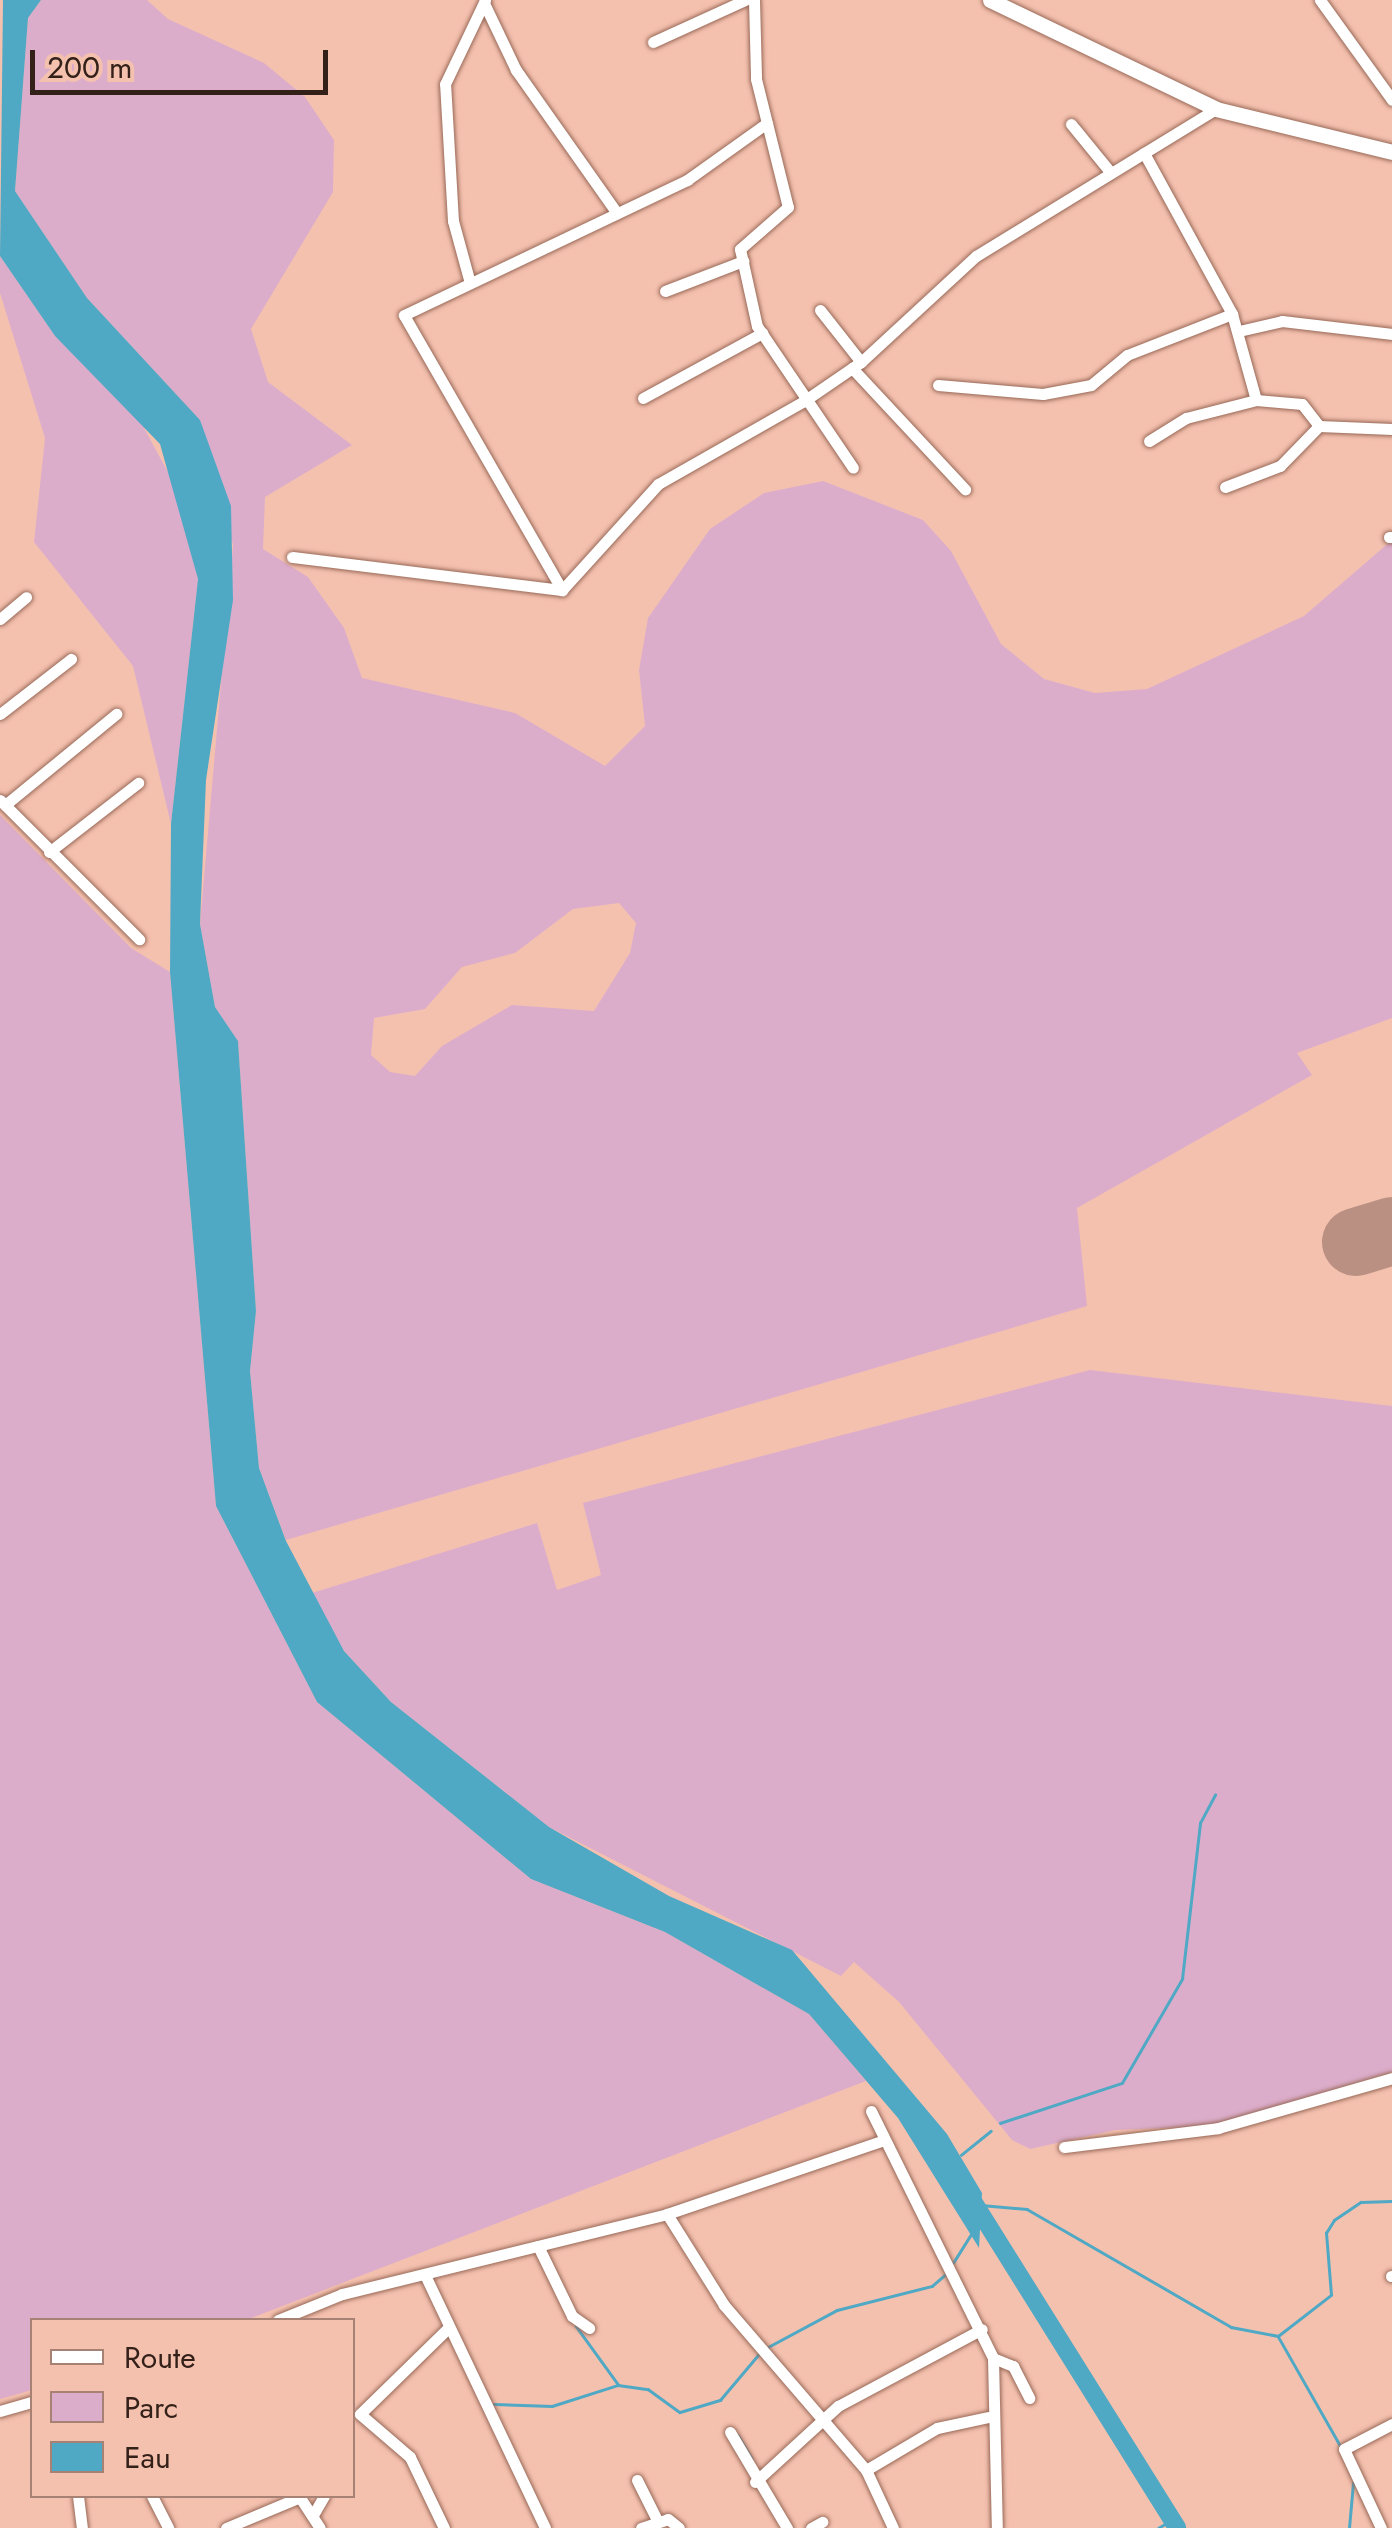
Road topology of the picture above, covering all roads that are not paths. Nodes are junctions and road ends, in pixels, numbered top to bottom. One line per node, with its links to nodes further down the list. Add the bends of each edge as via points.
1 (745, 0): 6 (street)
2 (754, 0): 11 (street)
3 (990, 0): 10 (main road)
4 (1320, 0): 8 (street)
5 (485, 1): 16 (street, via 516,70); 18 (street, via 445,84 453,220)
6 (653, 42)
7 (1392, 72): 8 (street)
8 (1385, 85): 9 (street)
9 (1392, 100)
10 (1216, 108): 13 (main road); 14 (street)
11 (767, 124): 16 (street, via 686,180); 17 (street, via 788,207 740,249)
12 (1071, 124): 15 (street)
13 (1392, 152)
14 (1144, 153): 15 (street); 21 (street)
15 (1112, 173): 25 (street, via 976,256)
16 (617, 213): 18 (street)
17 (743, 261): 19 (street); 23 (street)
18 (470, 284): 37 (street, via 404,315)
19 (665, 291)
20 (820, 310): 25 (street)
21 (1232, 314): 22 (street); 26 (street, via 1127,356 1091,385 1042,394)
22 (1239, 331): 24 (street, via 1282,321); 28 (street)
23 (762, 333): 27 (street); 29 (street)
24 (1392, 334)
25 (856, 365): 29 (street); 35 (street)
26 (938, 385)
27 (644, 398)
28 (1256, 400): 30 (street, via 1302,404); 32 (street, via 1186,418)
29 (804, 401): 33 (street); 37 (street, via 658,484)
30 (1319, 426): 31 (street); 34 (street, via 1280,466)
31 (1392, 429)
32 (1149, 441)
33 (852, 468)
34 (1225, 487)
35 (965, 489)
36 (292, 557): 37 (street)
37 (562, 590)
38 (26, 597): 39 (street)
39 (0, 619)
40 (71, 658): 41 (street)
41 (0, 714)
42 (116, 714): 44 (street)
43 (138, 783): 45 (street)
44 (2, 802): 45 (street)
45 (49, 852): 46 (street)
46 (139, 939)
47 (1392, 2078): 50 (street, via 1218,2128)
48 (872, 2111): 49 (street)
49 (881, 2142): 51 (street); 57 (street)
50 (1064, 2147)
51 (668, 2214): 52 (street); 64 (street, via 724,2305)
52 (538, 2246): 53 (street); 56 (street, via 572,2316)
53 (425, 2275): 54 (street); 55 (street)
54 (285, 2318)
55 (447, 2328): 62 (street); 83 (street)
56 (589, 2328)
57 (982, 2329): 58 (street); 64 (street)
58 (993, 2358): 59 (street, via 1012,2366); 63 (street)
59 (1029, 2398)
60 (30, 2403): 61 (street)
61 (0, 2412)
62 (361, 2416): 65 (street); 82 (street, via 410,2457)
63 (988, 2417): 68 (street, via 936,2428); 88 (street)
64 (823, 2421): 68 (street); 70 (street)
65 (355, 2424)
66 (1392, 2424): 89 (street, via 1344,2450)
67 (730, 2432): 70 (street)
68 (866, 2470): 87 (street)
69 (637, 2480): 77 (street)
70 (755, 2482): 86 (street)
71 (78, 2498): 78 (street)
72 (153, 2498): 79 (street)
73 (294, 2498): 80 (street)
74 (300, 2498): 76 (street)
75 (323, 2498): 76 (street)
76 (313, 2515): 81 (street)
77 (657, 2520): 84 (street); 85 (street)
78 (82, 2528)
79 (168, 2528)
80 (226, 2528)
81 (320, 2528)
82 (444, 2528)
83 (545, 2528)
84 (641, 2528)
85 (679, 2528)
86 (786, 2528)
87 (892, 2528)
88 (997, 2528)
89 (1381, 2528)

